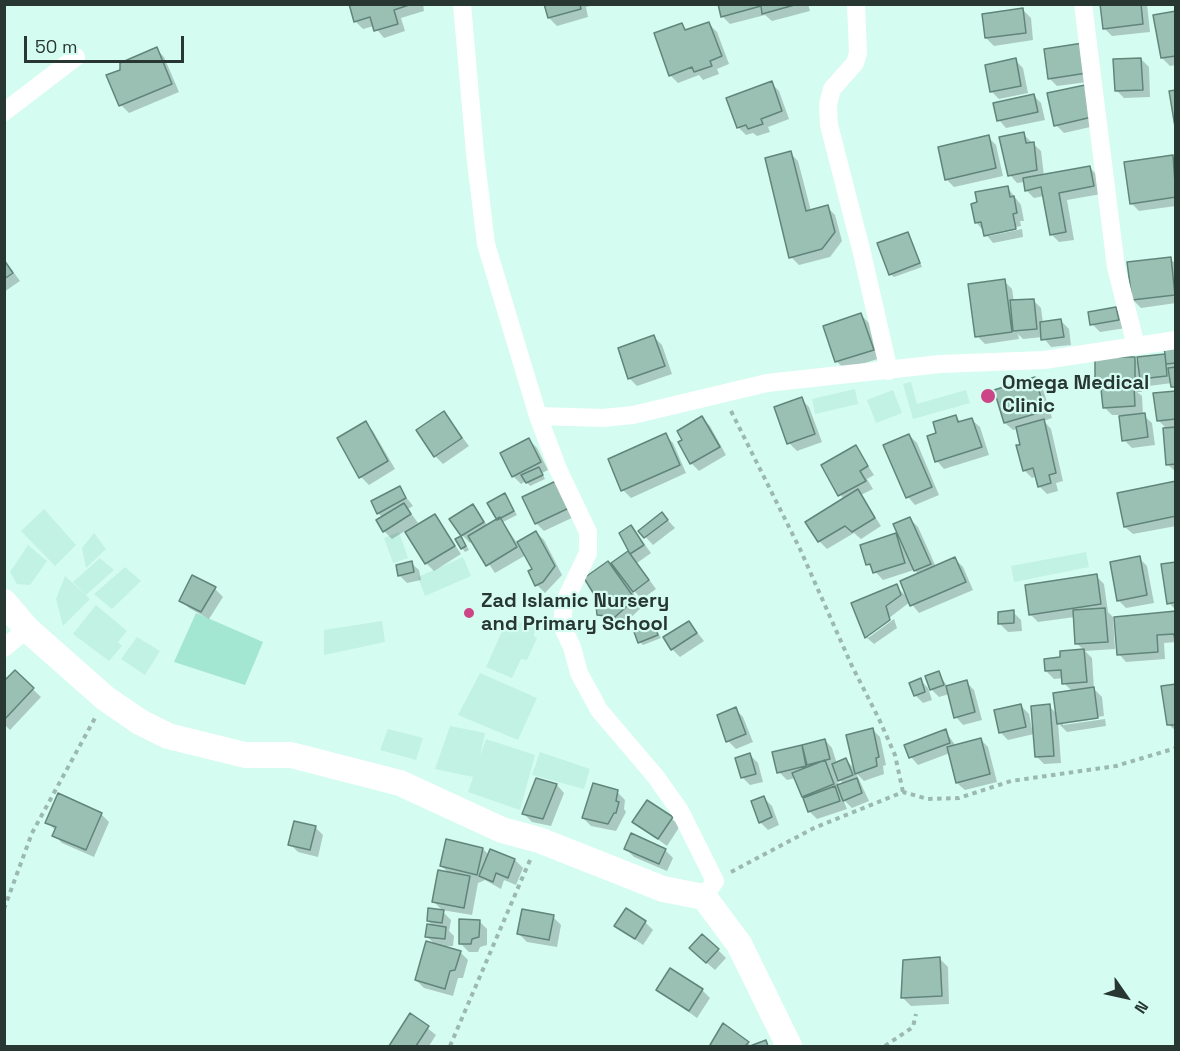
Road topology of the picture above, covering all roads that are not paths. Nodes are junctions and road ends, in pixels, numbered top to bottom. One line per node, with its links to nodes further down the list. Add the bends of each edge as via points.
1 (462, 4): 9 (street, via 486,244)
2 (856, 4): 8 (street, via 858,53 855,63 832,89 828,104)
3 (1083, 4): 7 (street, via 1116,267)
4 (76, 57): 5 (street)
5 (4, 112)
6 (1176, 340): 7 (street)
7 (1136, 346): 8 (street, via 1044,360 940,364)
8 (889, 371): 9 (street, via 766,383 633,415)
9 (538, 417): 13 (street, via 588,532 588,553 564,603 562,626 579,674 598,710 649,768 680,811)
10 (4, 602): 11 (street)
11 (27, 628): 12 (street); 13 (street, via 105,698 168,736 245,755 291,755 400,783 502,830 539,840 663,889)
12 (4, 648)
13 (710, 889): 14 (street)
14 (789, 1047)

